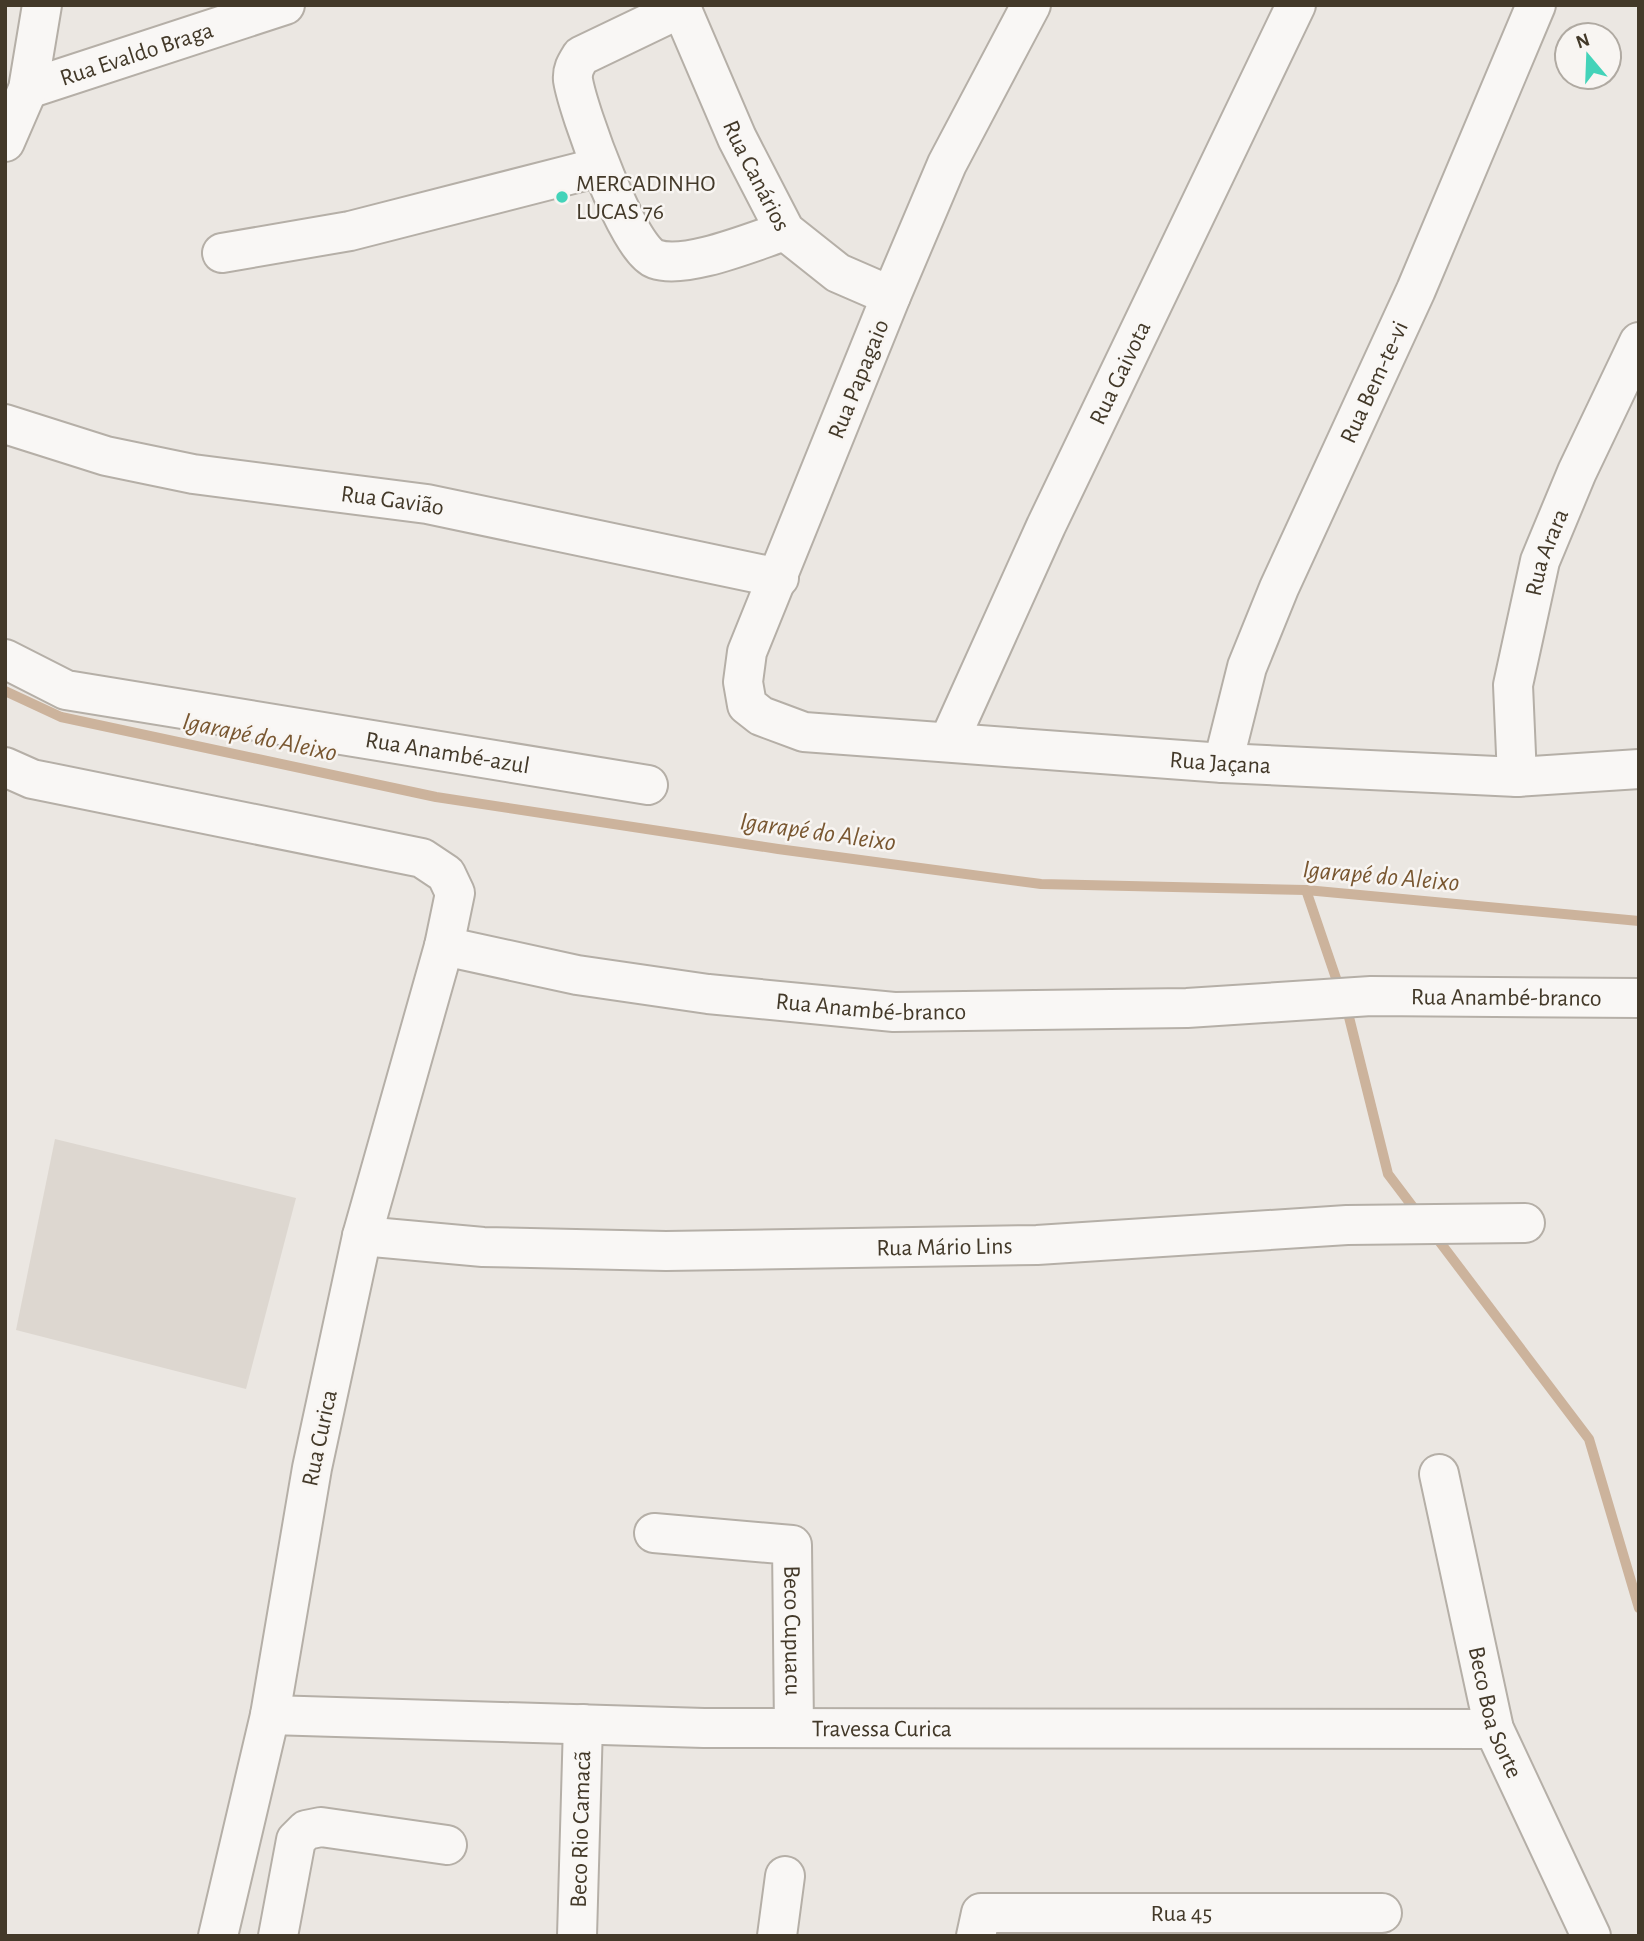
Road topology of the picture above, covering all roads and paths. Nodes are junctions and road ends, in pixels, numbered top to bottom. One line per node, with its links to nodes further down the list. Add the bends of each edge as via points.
1 (42, 5): 7 (street)
2 (285, 5): 7 (street, Rua Evaldo Braga)
3 (1031, 5): 12 (street, Rua Papagaio, via 947,164)
4 (1296, 5): 19 (street, Rua Gaivota, via 1045,526)
5 (1536, 5): 20 (street, Rua Bem-te-vi, via 1416,290 1279,588 1248,667)
6 (680, 6): 9 (street, via 581,56 573,68 578,100); 10 (street, Rua Canários, via 737,138)
7 (28, 89): 8 (street)
8 (5, 142)
9 (600, 167): 10 (street, via 639,246 651,258 667,262 698,257); 11 (street, via 350,232)
10 (785, 230): 12 (street, Rua Canários, via 838,273)
11 (222, 253)
12 (891, 296): 16 (street, Rua Papagaio)
13 (1639, 342): 14 (street, Rua Arara)
14 (1626, 397): 23 (street, Rua Arara, via 1540,561 1513,685)
15 (5, 424): 16 (street, Rua Gavião, via 106,456 193,474 427,504)
16 (779, 578): 18 (street, Rua Papagaio, via 747,652 743,682 747,705 761,716)
17 (5, 659): 24 (street, Rua Anambé-azul, via 66,690)
18 (804, 732): 19 (street, Rua Jaçana)
19 (949, 741): 20 (street, Rua Jaçana)
20 (1223, 763): 23 (street, Rua Jaçana)
21 (5, 767): 25 (street, via 32,779 422,858 446,874 455,892)
22 (1639, 769): 23 (street, Rua Jaçana)
23 (1517, 777)
24 (648, 785)
25 (444, 946): 26 (street, Rua Anambé-branco, via 577,975 708,994 894,1012 1147,1009 1371,996); 28 (street, Rua Curica)
26 (1639, 998)
27 (1525, 1223): 28 (street, Rua Mário Lins, via 1347,1225 1037,1245 666,1251 483,1247)
28 (362, 1236): 31 (street, Rua Curica, via 312,1468)
29 (1439, 1474): 34 (street, Beco Boa Sorte)
30 (654, 1533): 33 (street, Beco Cupuacu, via 792,1545)
31 (270, 1714): 32 (street, Travessa Curica); 39 (street, Rua Curica)
32 (583, 1724): 33 (street, Travessa Curica); 41 (street, Beco Rio Camacã)
33 (794, 1728): 34 (street, Travessa Curica)
34 (1494, 1729): 43 (street, Beco Boa Sorte)
35 (447, 1845): 40 (street, via 320,1827 306,1830 296,1840)
36 (785, 1877): 42 (street)
37 (1382, 1913): 38 (street, Rua 45)
38 (978, 1925)
39 (218, 1936)
40 (278, 1936)
41 (577, 1936)
42 (777, 1936)
43 (1591, 1936)

